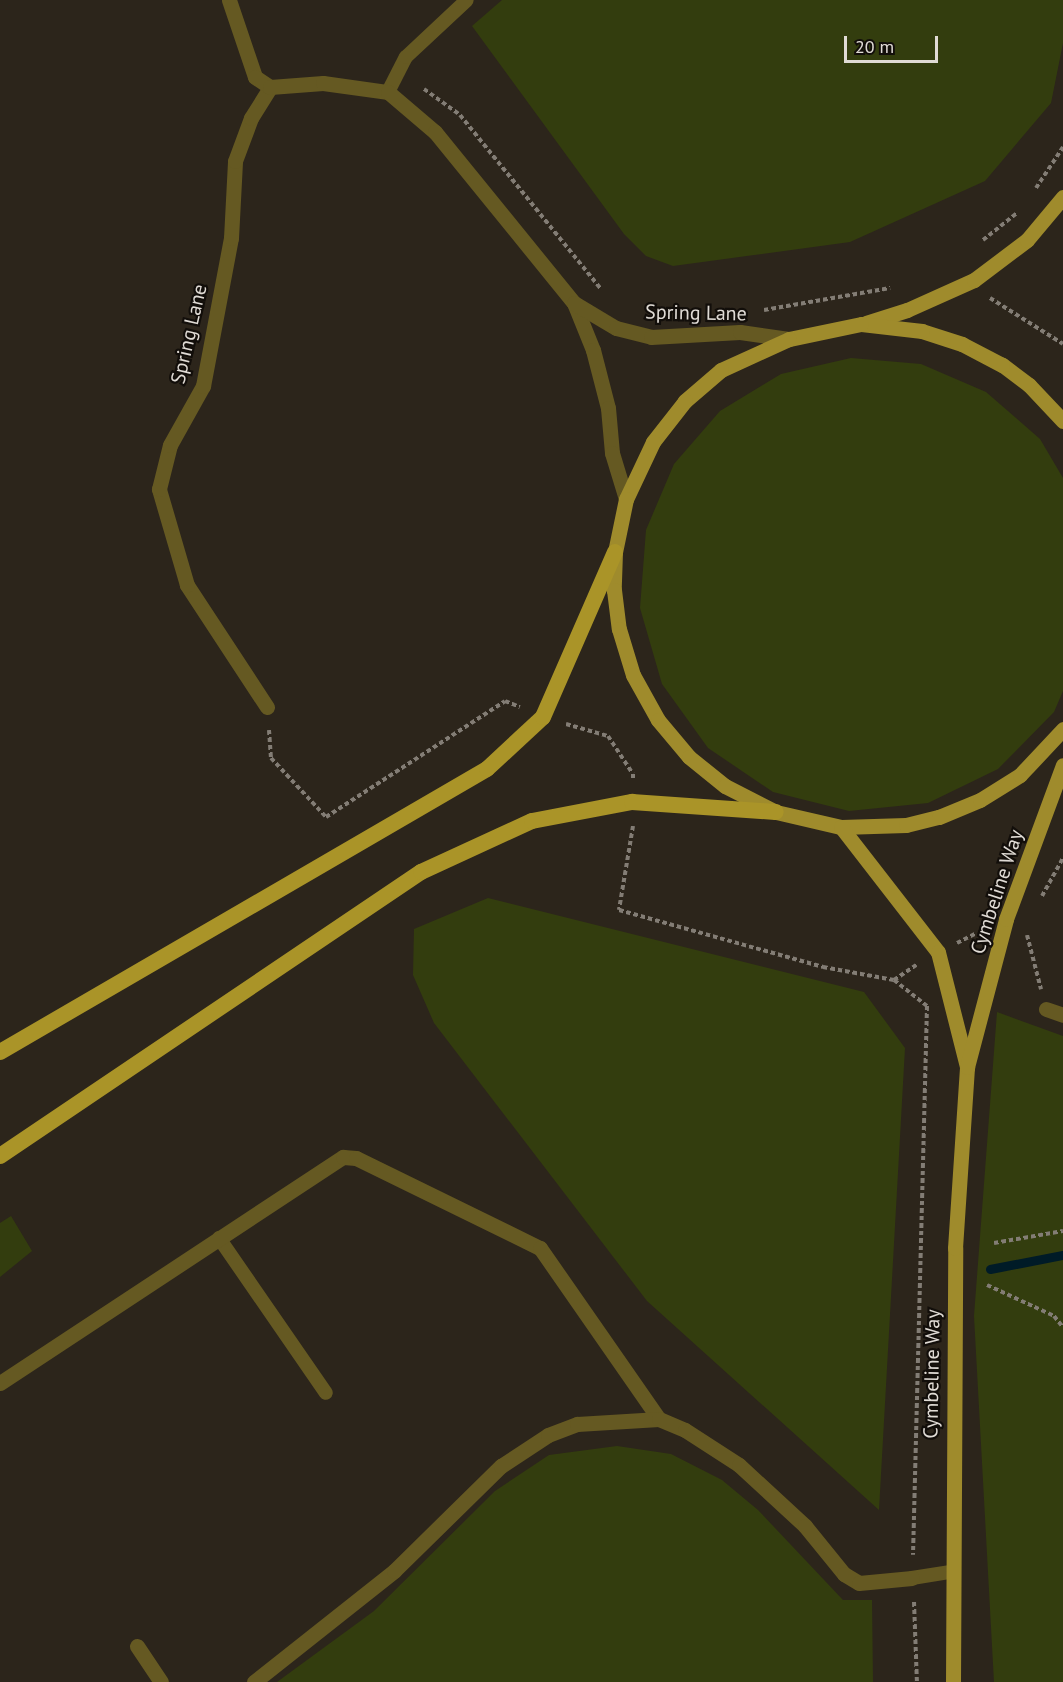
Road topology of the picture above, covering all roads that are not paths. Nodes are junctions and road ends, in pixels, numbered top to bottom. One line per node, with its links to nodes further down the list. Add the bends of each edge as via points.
1 (229, 0): 3 (street, via 248,63 255,77)
2 (467, 0): 4 (lane, via 406,57)
3 (270, 87): 4 (street, via 323,83); 12 (street, Spring Lane, via 251,118 234,161 231,238 202,386 170,445 159,489 187,585)
4 (388, 92): 6 (street, Spring Lane, via 435,132)
5 (1063, 197): 7 (main road, via 1027,240 974,280 907,310)
6 (574, 303): 8 (street, Spring Lane, via 616,328 651,337 740,332); 10 (street, Spring Lane, via 596,360 608,408 612,453)
7 (861, 324): 8 (main road); 9 (main road, via 922,331 962,344 1029,385)
8 (789, 339): 10 (main road, via 721,370 685,401 653,442)
9 (1063, 421)
10 (626, 499): 11 (main road)
11 (615, 552): 15 (main road, via 619,629 633,675 658,720 689,757 725,786); 19 (highway, via 543,717 487,769)
12 (267, 706)
13 (1063, 729): 16 (main road, via 1020,775 980,800 906,825)
14 (1063, 765): 20 (main road, Cymbeline Way, via 1006,919)
15 (776, 812): 16 (main road); 21 (highway, via 632,802 532,821 421,872)
16 (841, 827): 20 (main road, Cymbeline Way, via 938,952)
17 (1046, 1009): 18 (street)
18 (1063, 1015)
19 (0, 1052)
20 (967, 1067): 26 (main road, Cymbeline Way, via 955,1248)
21 (0, 1156)
22 (219, 1238): 23 (street); 24 (lane); 25 (street, via 343,1157 356,1158 540,1248)
23 (0, 1383)
24 (326, 1393)
25 (659, 1419): 27 (street, via 685,1430 739,1465 805,1526 844,1574 859,1583); 30 (street, via 577,1424 548,1435 521,1452 501,1466 350,1610)
26 (951, 1572): 27 (lane); 31 (main road, Cymbeline Way)
27 (912, 1578)
28 (136, 1646): 29 (street)
29 (156, 1680)
30 (254, 1682)
31 (953, 1682)

